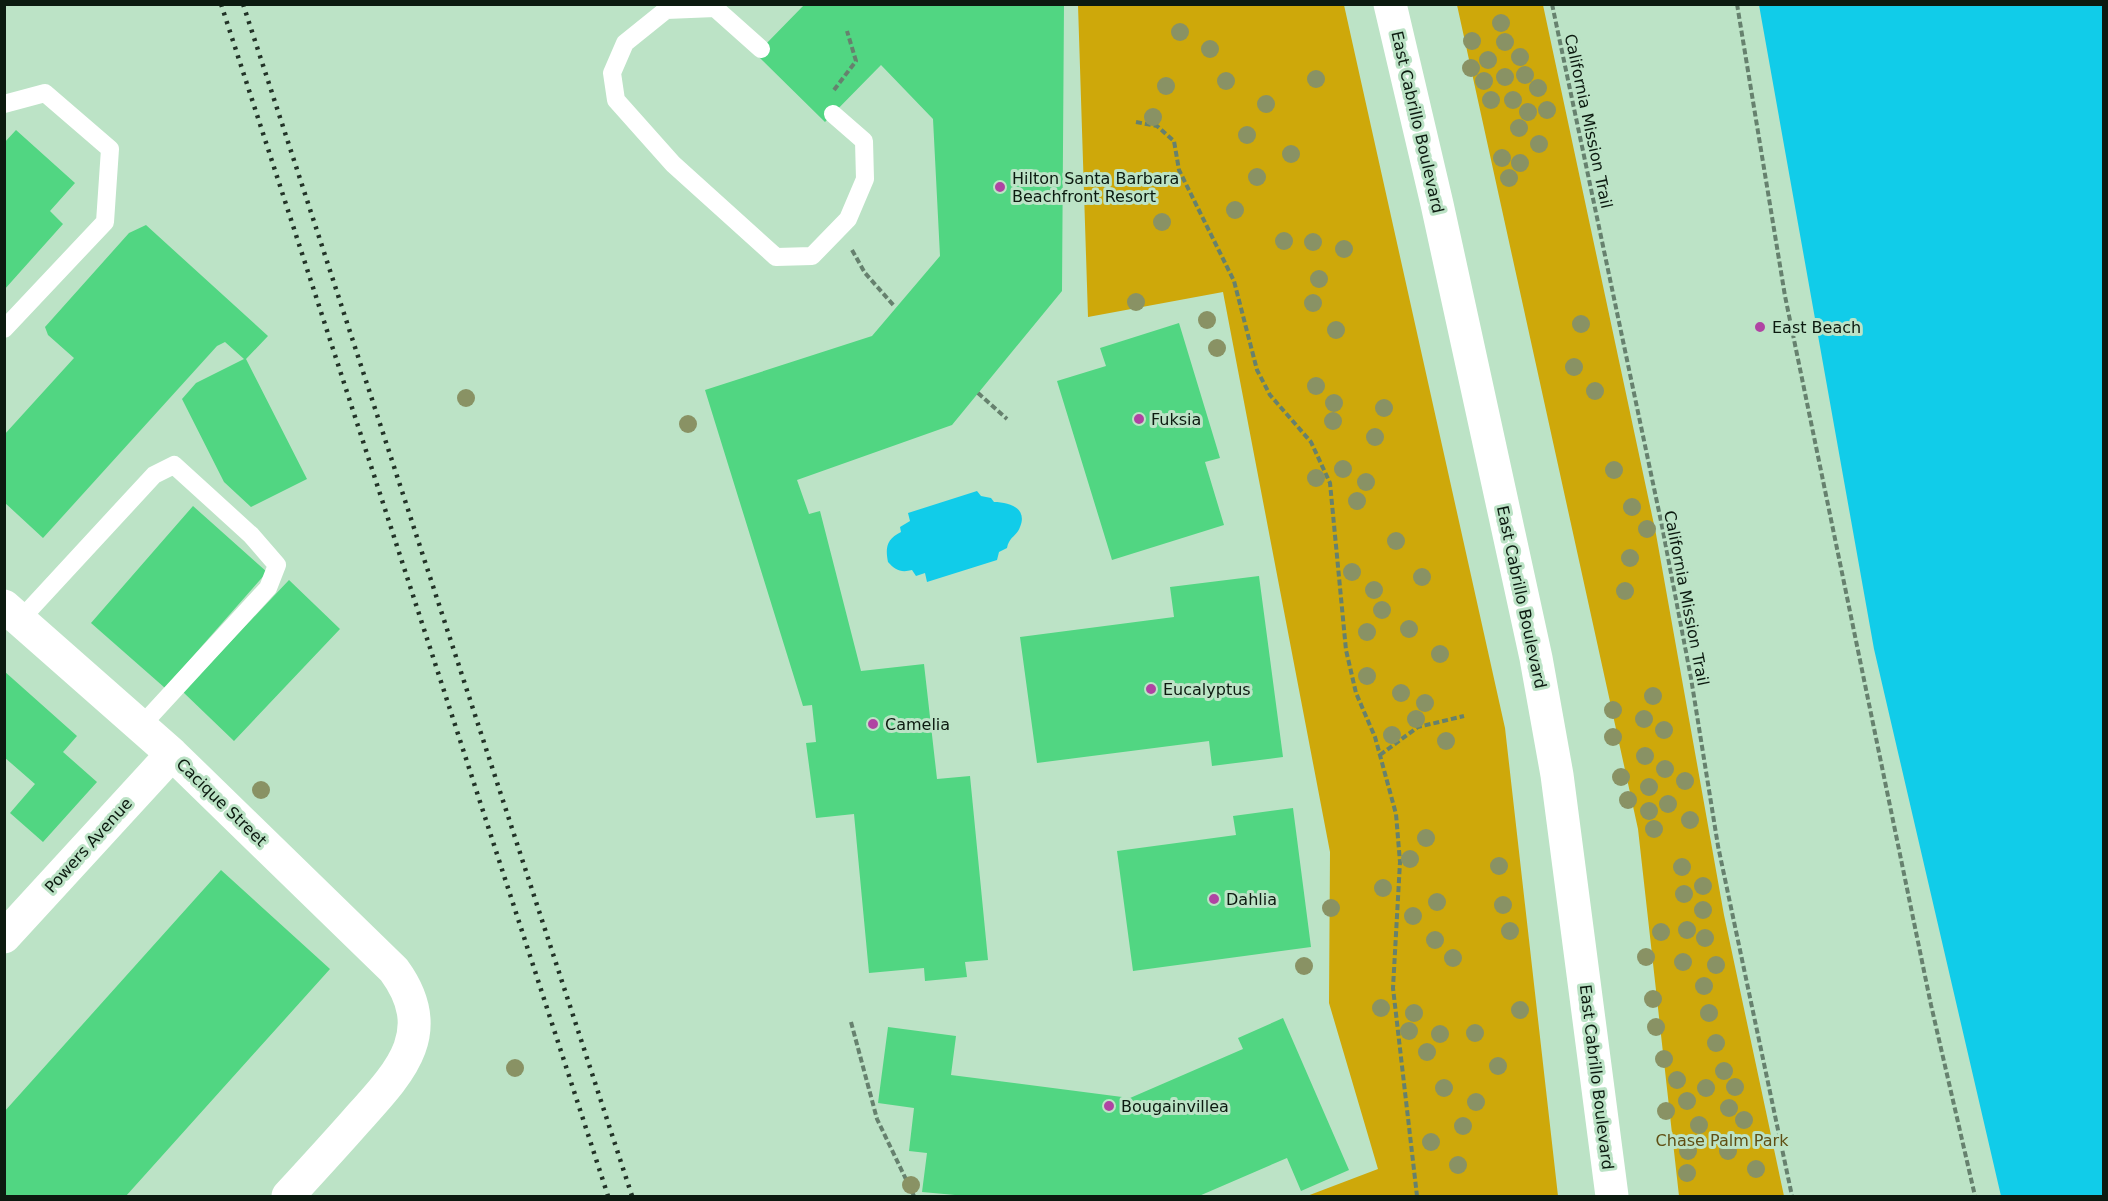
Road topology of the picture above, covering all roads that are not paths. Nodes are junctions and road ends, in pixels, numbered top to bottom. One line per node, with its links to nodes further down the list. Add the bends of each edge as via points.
1 (1390, 4): 11 (main road, East Cabrillo Boulevard, via 1536,658 1559,787)
2 (761, 49): 4 (lane, via 716,8 666,10 625,44 612,73 616,100 673,164 776,257 812,256 848,219 865,179 864,141)
3 (4, 105): 5 (lane, via 45,93 110,149 105,222)
4 (833, 114)
5 (4, 329)
6 (12, 613): 7 (main road, Cacique Street); 7 (lane, via 154,475 174,465 251,535 277,565 267,588)
7 (141, 726): 8 (main road, Cacique Street)
8 (172, 753): 9 (main road, Powers Avenue); 10 (main road, Cacique Street, via 394,970 405,984 414,1017 414,1034 403,1067)
9 (4, 937)
10 (288, 1197)
11 (1612, 1197)

